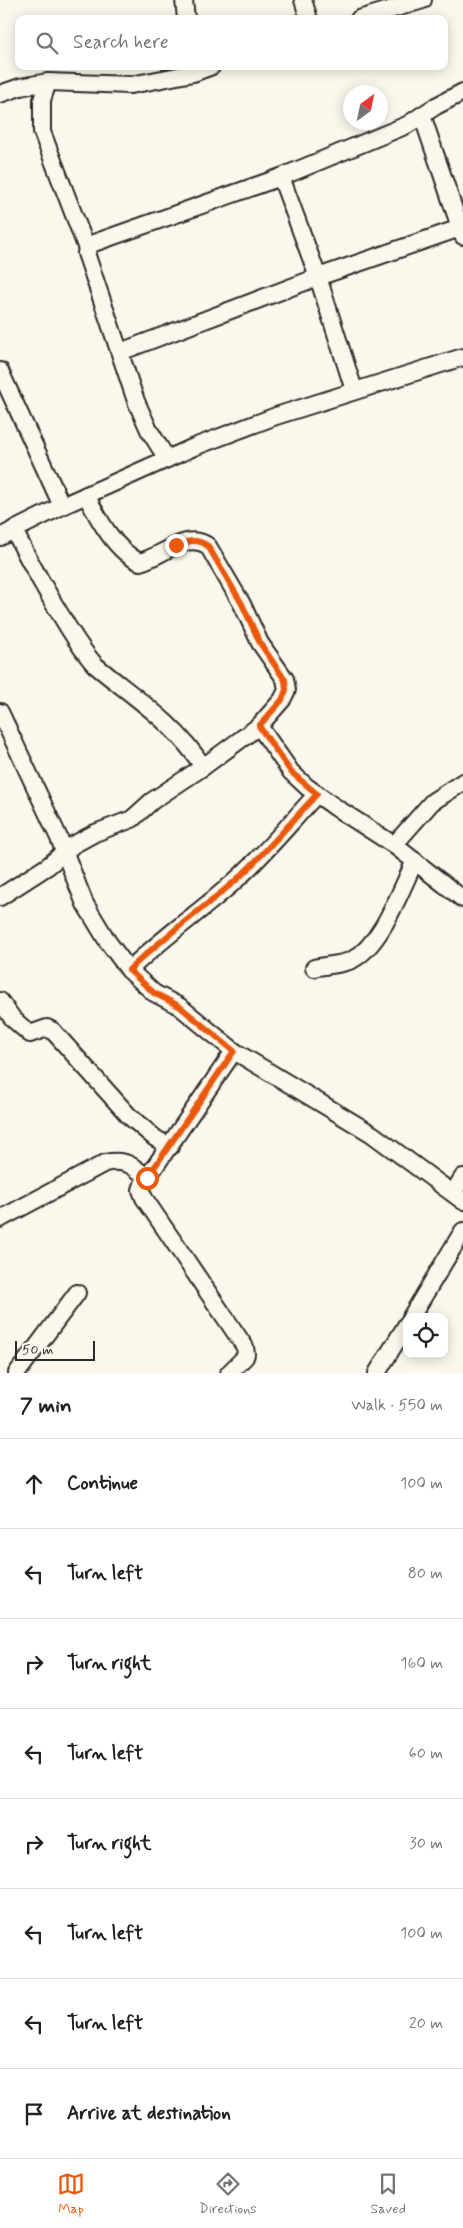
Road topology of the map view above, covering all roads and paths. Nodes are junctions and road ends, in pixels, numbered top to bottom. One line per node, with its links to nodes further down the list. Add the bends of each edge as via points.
1 (184, 0): 4 (street)
2 (303, 0): 5 (street)
3 (423, 0): 6 (street)
4 (186, 15)
5 (308, 15)
6 (372, 15)
7 (192, 70): 8 (street, via 131,85)
8 (48, 82): 10 (street); 14 (street, via 42,100 42,132)
9 (463, 92): 11 (street)
10 (0, 94)
11 (422, 115): 12 (street, via 407,125); 13 (street)
12 (281, 177): 14 (street, via 98,241); 15 (street)
13 (462, 232): 15 (street)
14 (87, 249): 16 (street)
15 (318, 277): 16 (street); 19 (street)
16 (120, 352): 20 (street, via 142,416)
17 (463, 357): 19 (street)
18 (0, 371): 22 (street)
19 (354, 390): 20 (street, via 276,416)
20 (167, 459): 21 (street)
21 (86, 495): 22 (street); 26 (street, via 115,540 140,562 194,540 208,546 242,604 260,643 285,680 282,700)
22 (62, 506): 23 (street)
23 (14, 528): 24 (street); 27 (street, via 40,579 86,655 94,665 159,715 182,738)
24 (0, 537)
25 (0, 712): 31 (street)
26 (259, 726): 27 (street); 29 (street, via 291,772)
27 (203, 767): 31 (street, via 152,801 132,819 94,833)
28 (463, 782): 30 (street, via 432,802)
29 (317, 794): 30 (street); 36 (street, via 257,860)
30 (394, 845): 32 (street)
31 (65, 853): 33 (street); 36 (street, via 85,904)
32 (415, 861): 34 (street); 35 (street, via 373,942 362,954 349,961)
33 (0, 897)
34 (463, 899)
35 (314, 968)
36 (129, 970): 38 (street, via 154,993 179,1006)
37 (0, 1001): 39 (street, via 30,1034 47,1028 52,1031 129,1116)
38 (234, 1051): 39 (street); 42 (street, via 372,1134)
39 (170, 1147): 41 (street)
40 (463, 1177): 42 (street)
41 (147, 1178): 43 (street, via 128,1163 105,1163); 49 (street, via 142,1188 144,1198 245,1347 245,1357)
42 (458, 1197)
43 (0, 1219)
44 (463, 1230): 46 (street)
45 (77, 1293): 48 (street)
46 (413, 1313)
47 (403, 1331): 50 (street)
48 (17, 1373)
49 (229, 1373)
50 (377, 1373)

